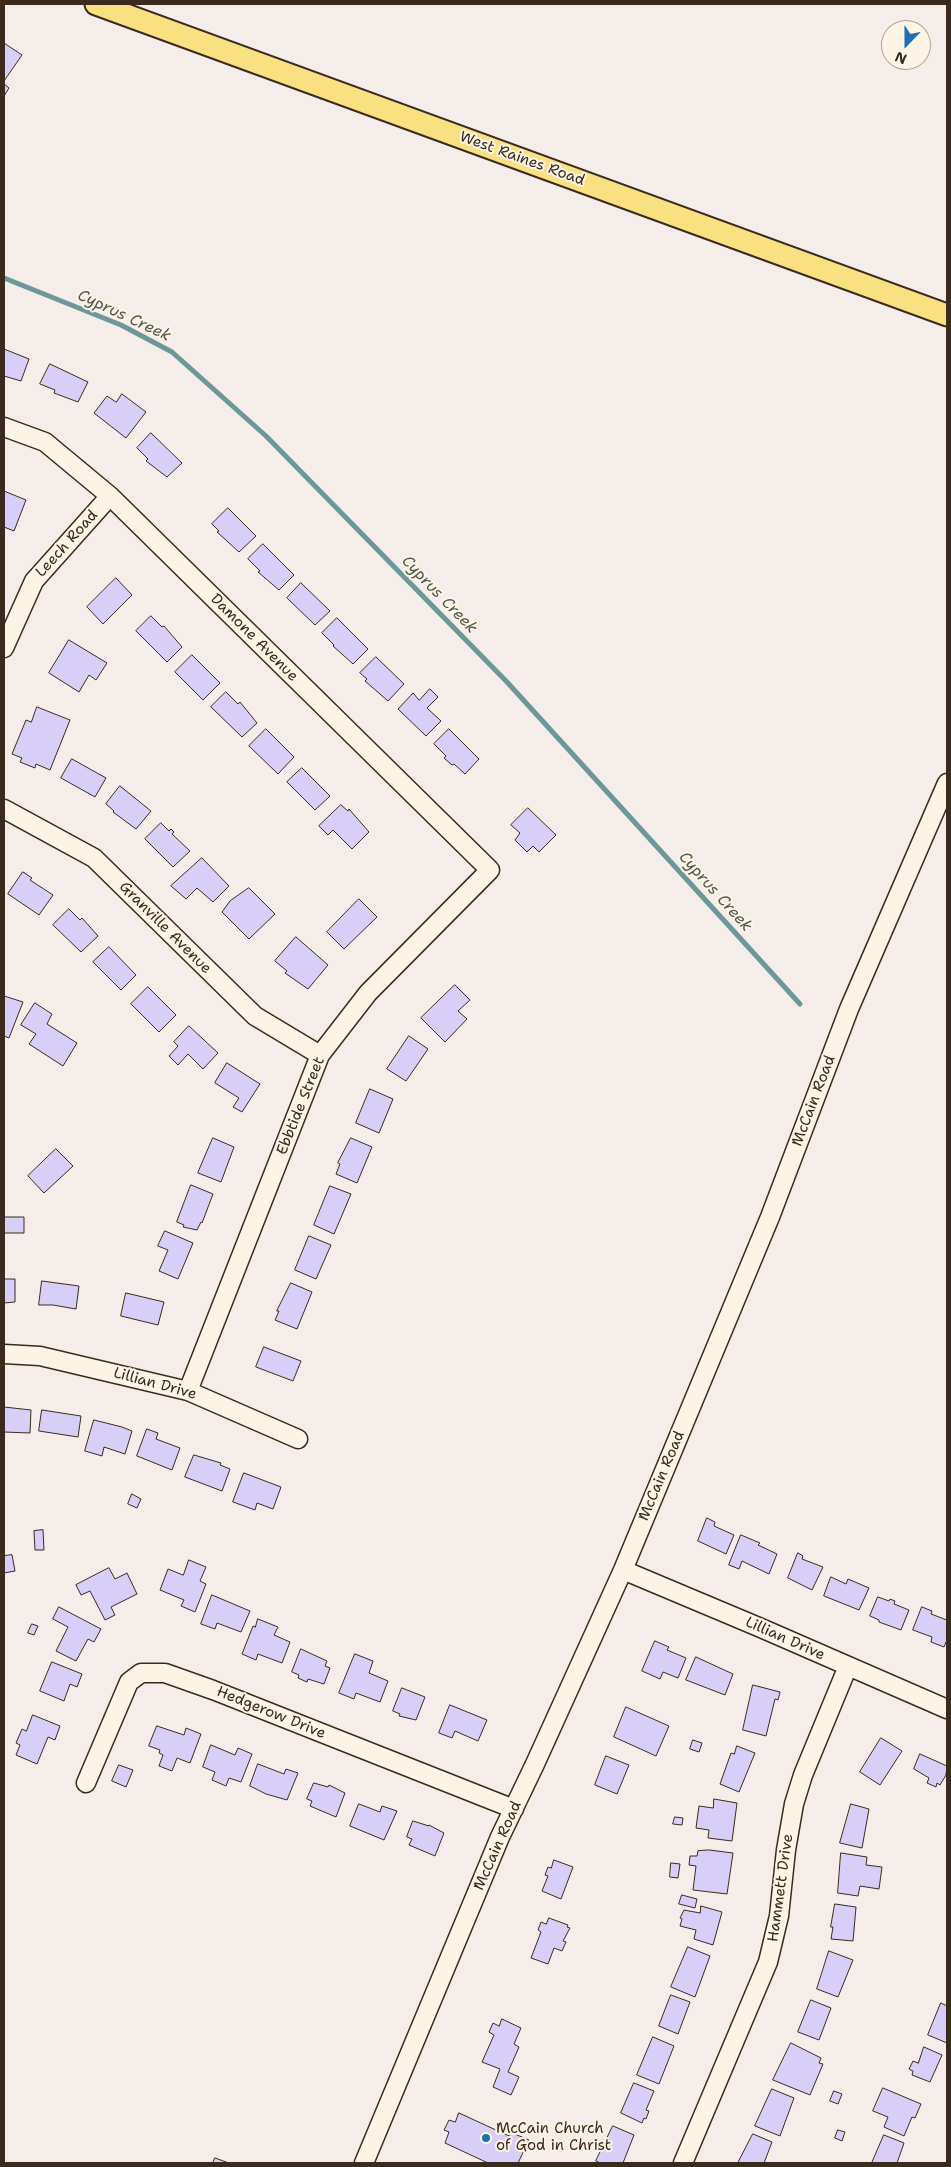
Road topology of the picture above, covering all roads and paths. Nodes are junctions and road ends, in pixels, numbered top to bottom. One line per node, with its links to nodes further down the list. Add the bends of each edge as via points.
1 (96, 4): 2 (main road, West Raines Road)
2 (947, 314)
3 (4, 427): 4 (street, Damone Avenue, via 45,442)
4 (110, 496): 5 (street, Leech Road, via 34,581); 8 (street, Damone Avenue)
5 (4, 648)
6 (947, 783): 13 (street, McCain Road, via 849,1009 770,1217)
7 (4, 809): 9 (street, Granville Avenue, via 94,858 255,1016)
8 (490, 870): 9 (street, Ebbtide Street, via 368,993)
9 (320, 1055): 11 (street, Ebbtide Street)
10 (4, 1354): 11 (street, Lillian Drive, via 40,1356)
11 (188, 1391): 12 (street, Lillian Drive)
12 (298, 1439)
13 (623, 1570): 14 (street, Lillian Drive); 17 (street, McCain Road)
14 (848, 1666): 15 (street, Lillian Drive); 19 (street, Hammett Drive, via 794,1804 779,1916 768,1962)
15 (947, 1709)
16 (86, 1782): 17 (street, Hedgerow Drive, via 129,1682 141,1673 165,1673)
17 (514, 1810): 18 (street, McCain Road)
18 (364, 2163)
19 (684, 2163)

